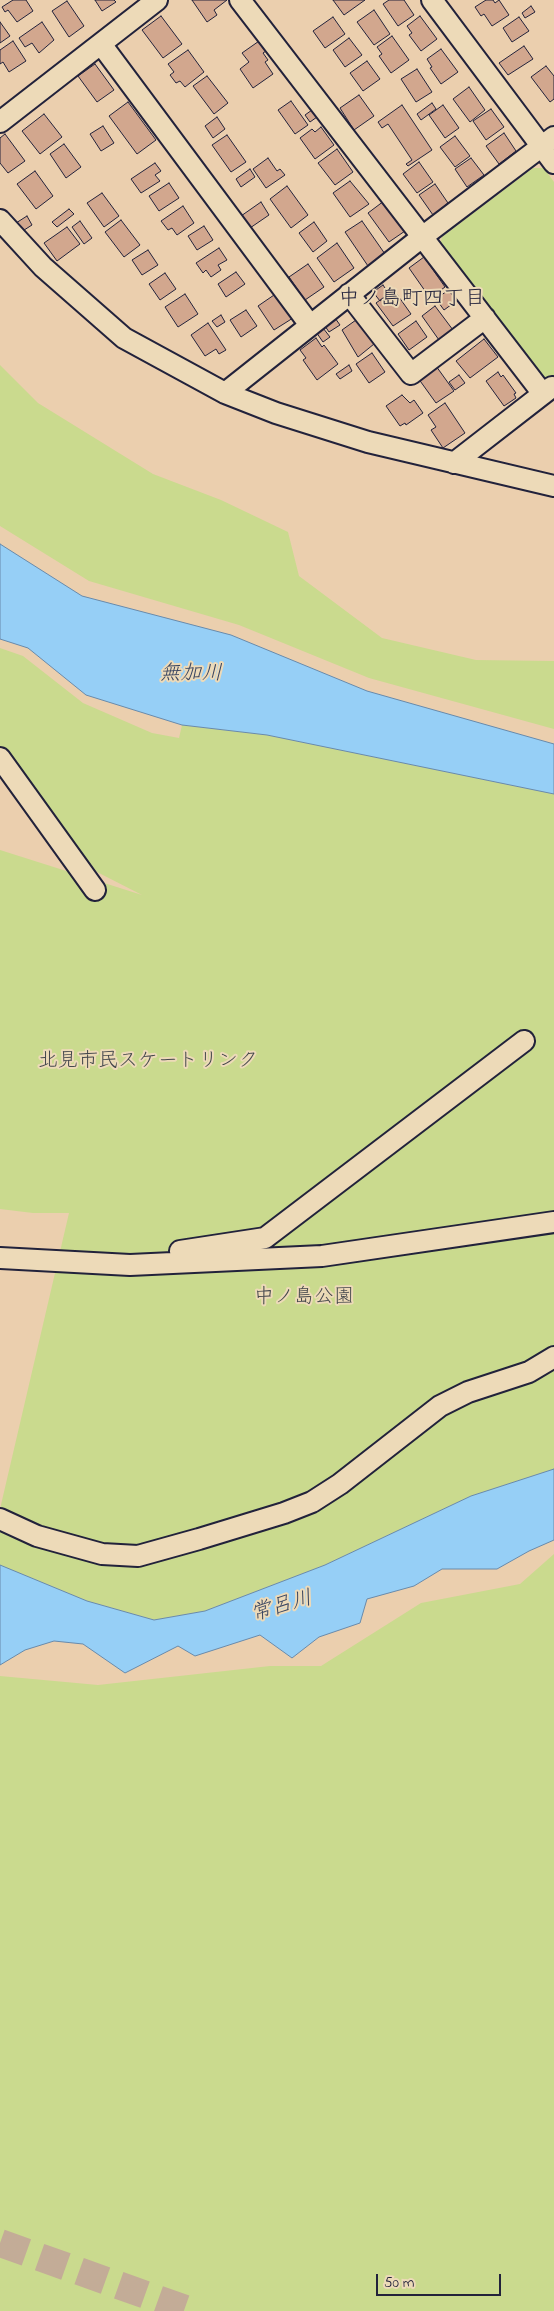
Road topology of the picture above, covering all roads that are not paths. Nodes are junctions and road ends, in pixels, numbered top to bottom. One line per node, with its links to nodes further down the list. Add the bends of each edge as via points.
1 (157, 0): 4 (street)
2 (240, 0): 9 (street)
3 (432, 0): 6 (street)
4 (101, 44): 5 (street); 12 (street)
5 (0, 122)
6 (548, 141): 7 (street); 9 (street)
7 (554, 162)
8 (0, 220): 14 (street, via 44,267 124,338)
9 (422, 237): 10 (street); 11 (street)
10 (349, 294): 11 (street, via 410,374); 12 (street)
11 (485, 318): 13 (street)
12 (310, 325): 14 (street)
13 (549, 390): 15 (street)
14 (225, 393): 15 (street, via 368,442)
15 (454, 463): 16 (street)
16 (554, 486)
17 (0, 758): 18 (street)
18 (95, 890)
19 (524, 1041): 22 (street, via 265,1238 173,1252)
20 (554, 1222): 22 (street, via 322,1256)
21 (0, 1258): 22 (street)
22 (154, 1264)
23 (554, 1357): 24 (street, via 530,1372 468,1392 440,1406 312,1502 199,1539 138,1556 102,1554 37,1536)
24 (0, 1519)

